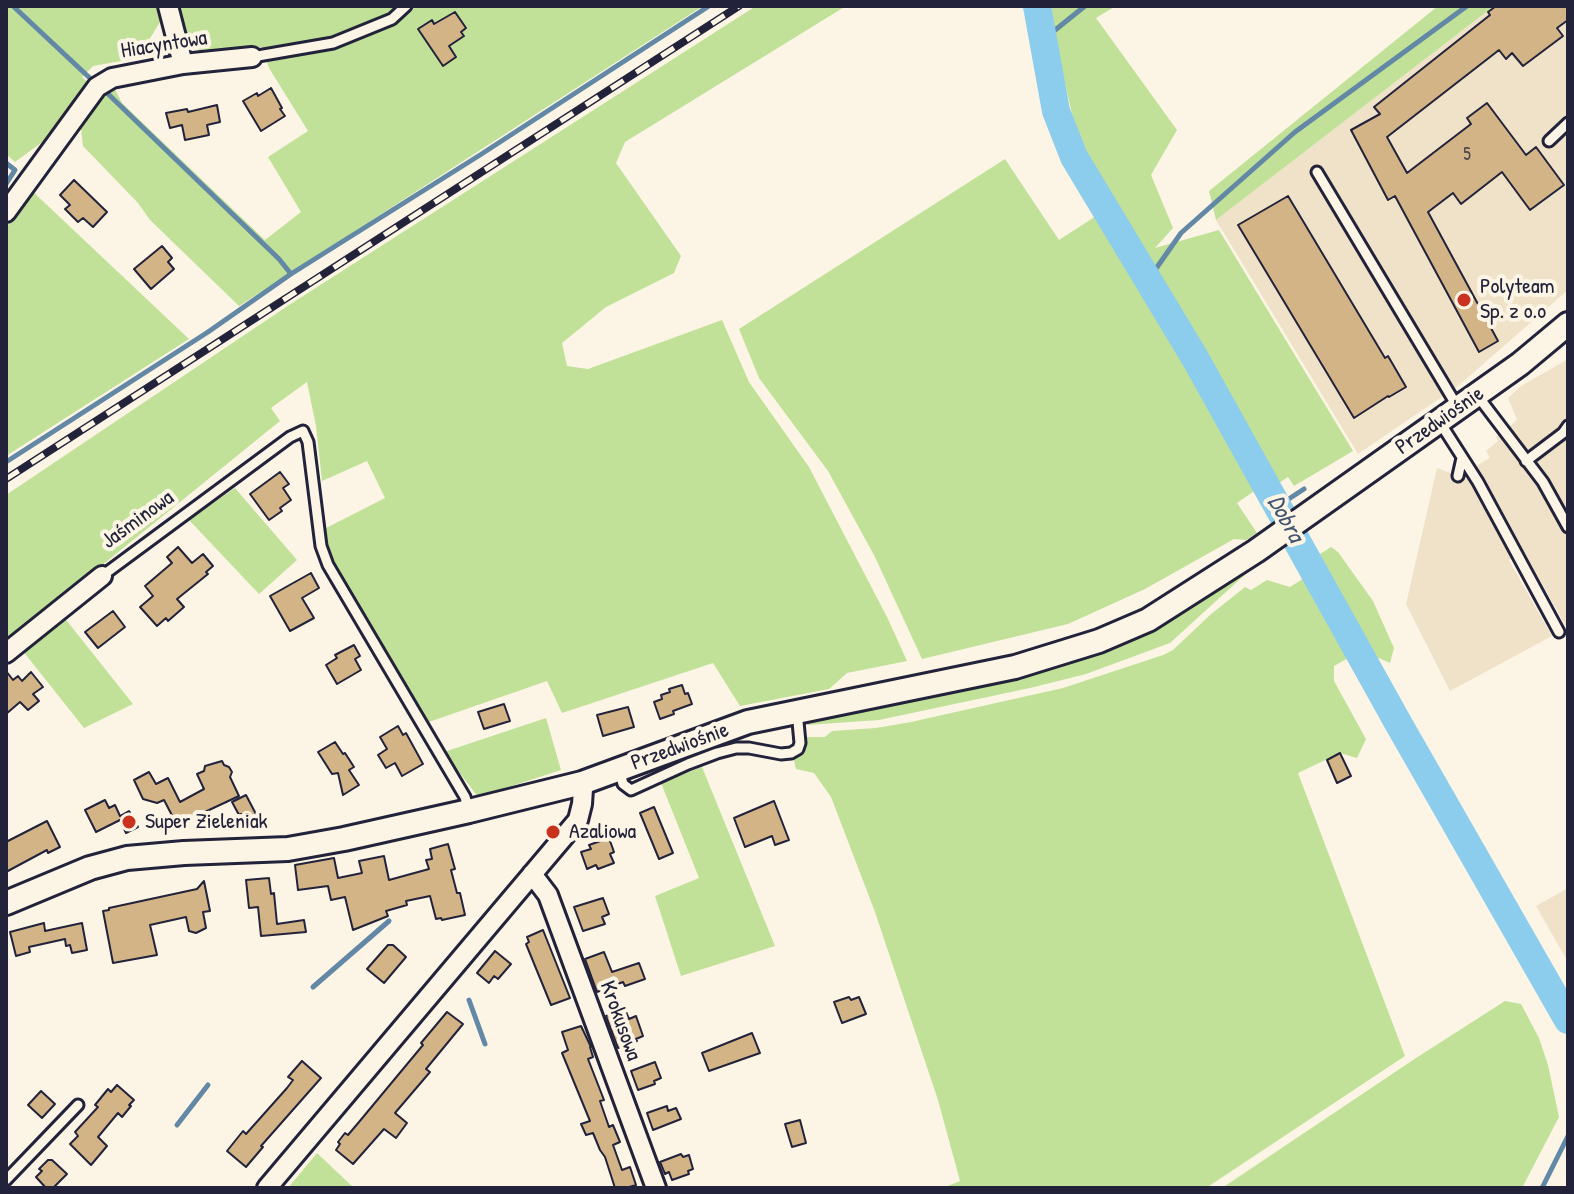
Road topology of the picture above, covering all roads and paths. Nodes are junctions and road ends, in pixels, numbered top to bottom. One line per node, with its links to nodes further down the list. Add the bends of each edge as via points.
1 (168, 6): 4 (street)
2 (406, 6): 3 (lane, via 392,19 333,43)
3 (252, 57): 4 (street, Hiacyntowa)
4 (183, 64): 8 (street, Hiacyntowa, via 112,78 97,87)
5 (1568, 123): 6 (lane)
6 (1549, 141)
7 (1317, 172): 11 (lane)
8 (6, 212)
9 (1568, 324): 10 (street, Przedwiośnie)
10 (1477, 395): 11 (street, Przedwiośnie); 15 (lane)
11 (1458, 408): 12 (street, Przedwiośnie)
12 (1439, 421): 14 (lane); 21 (street, Przedwiośnie, via 1148,620 1015,667)
13 (1568, 426): 15 (lane)
14 (1462, 458): 16 (lane); 19 (lane, via 1542,611)
15 (1526, 461): 17 (lane)
16 (1458, 476)
17 (1568, 527)
18 (102, 576): 20 (street, Jaśminowa); 24 (lane, Jaśminowa, via 303,431 328,565)
19 (1559, 632)
20 (6, 653)
21 (797, 710): 22 (street, Przedwiośnie, via 748,722); 22 (lane, via 800,743 791,753 736,748 631,790)
22 (619, 769): 23 (street, Przedwiośnie)
23 (582, 783): 24 (street); 25 (street, via 578,820)
24 (469, 811): 26 (street, via 288,849 127,858)
25 (532, 874): 29 (street); 30 (street, Krokusowa, via 548,895)
26 (6, 903)
27 (78, 1105): 28 (lane)
28 (6, 1180)
29 (267, 1188)
30 (656, 1188)

